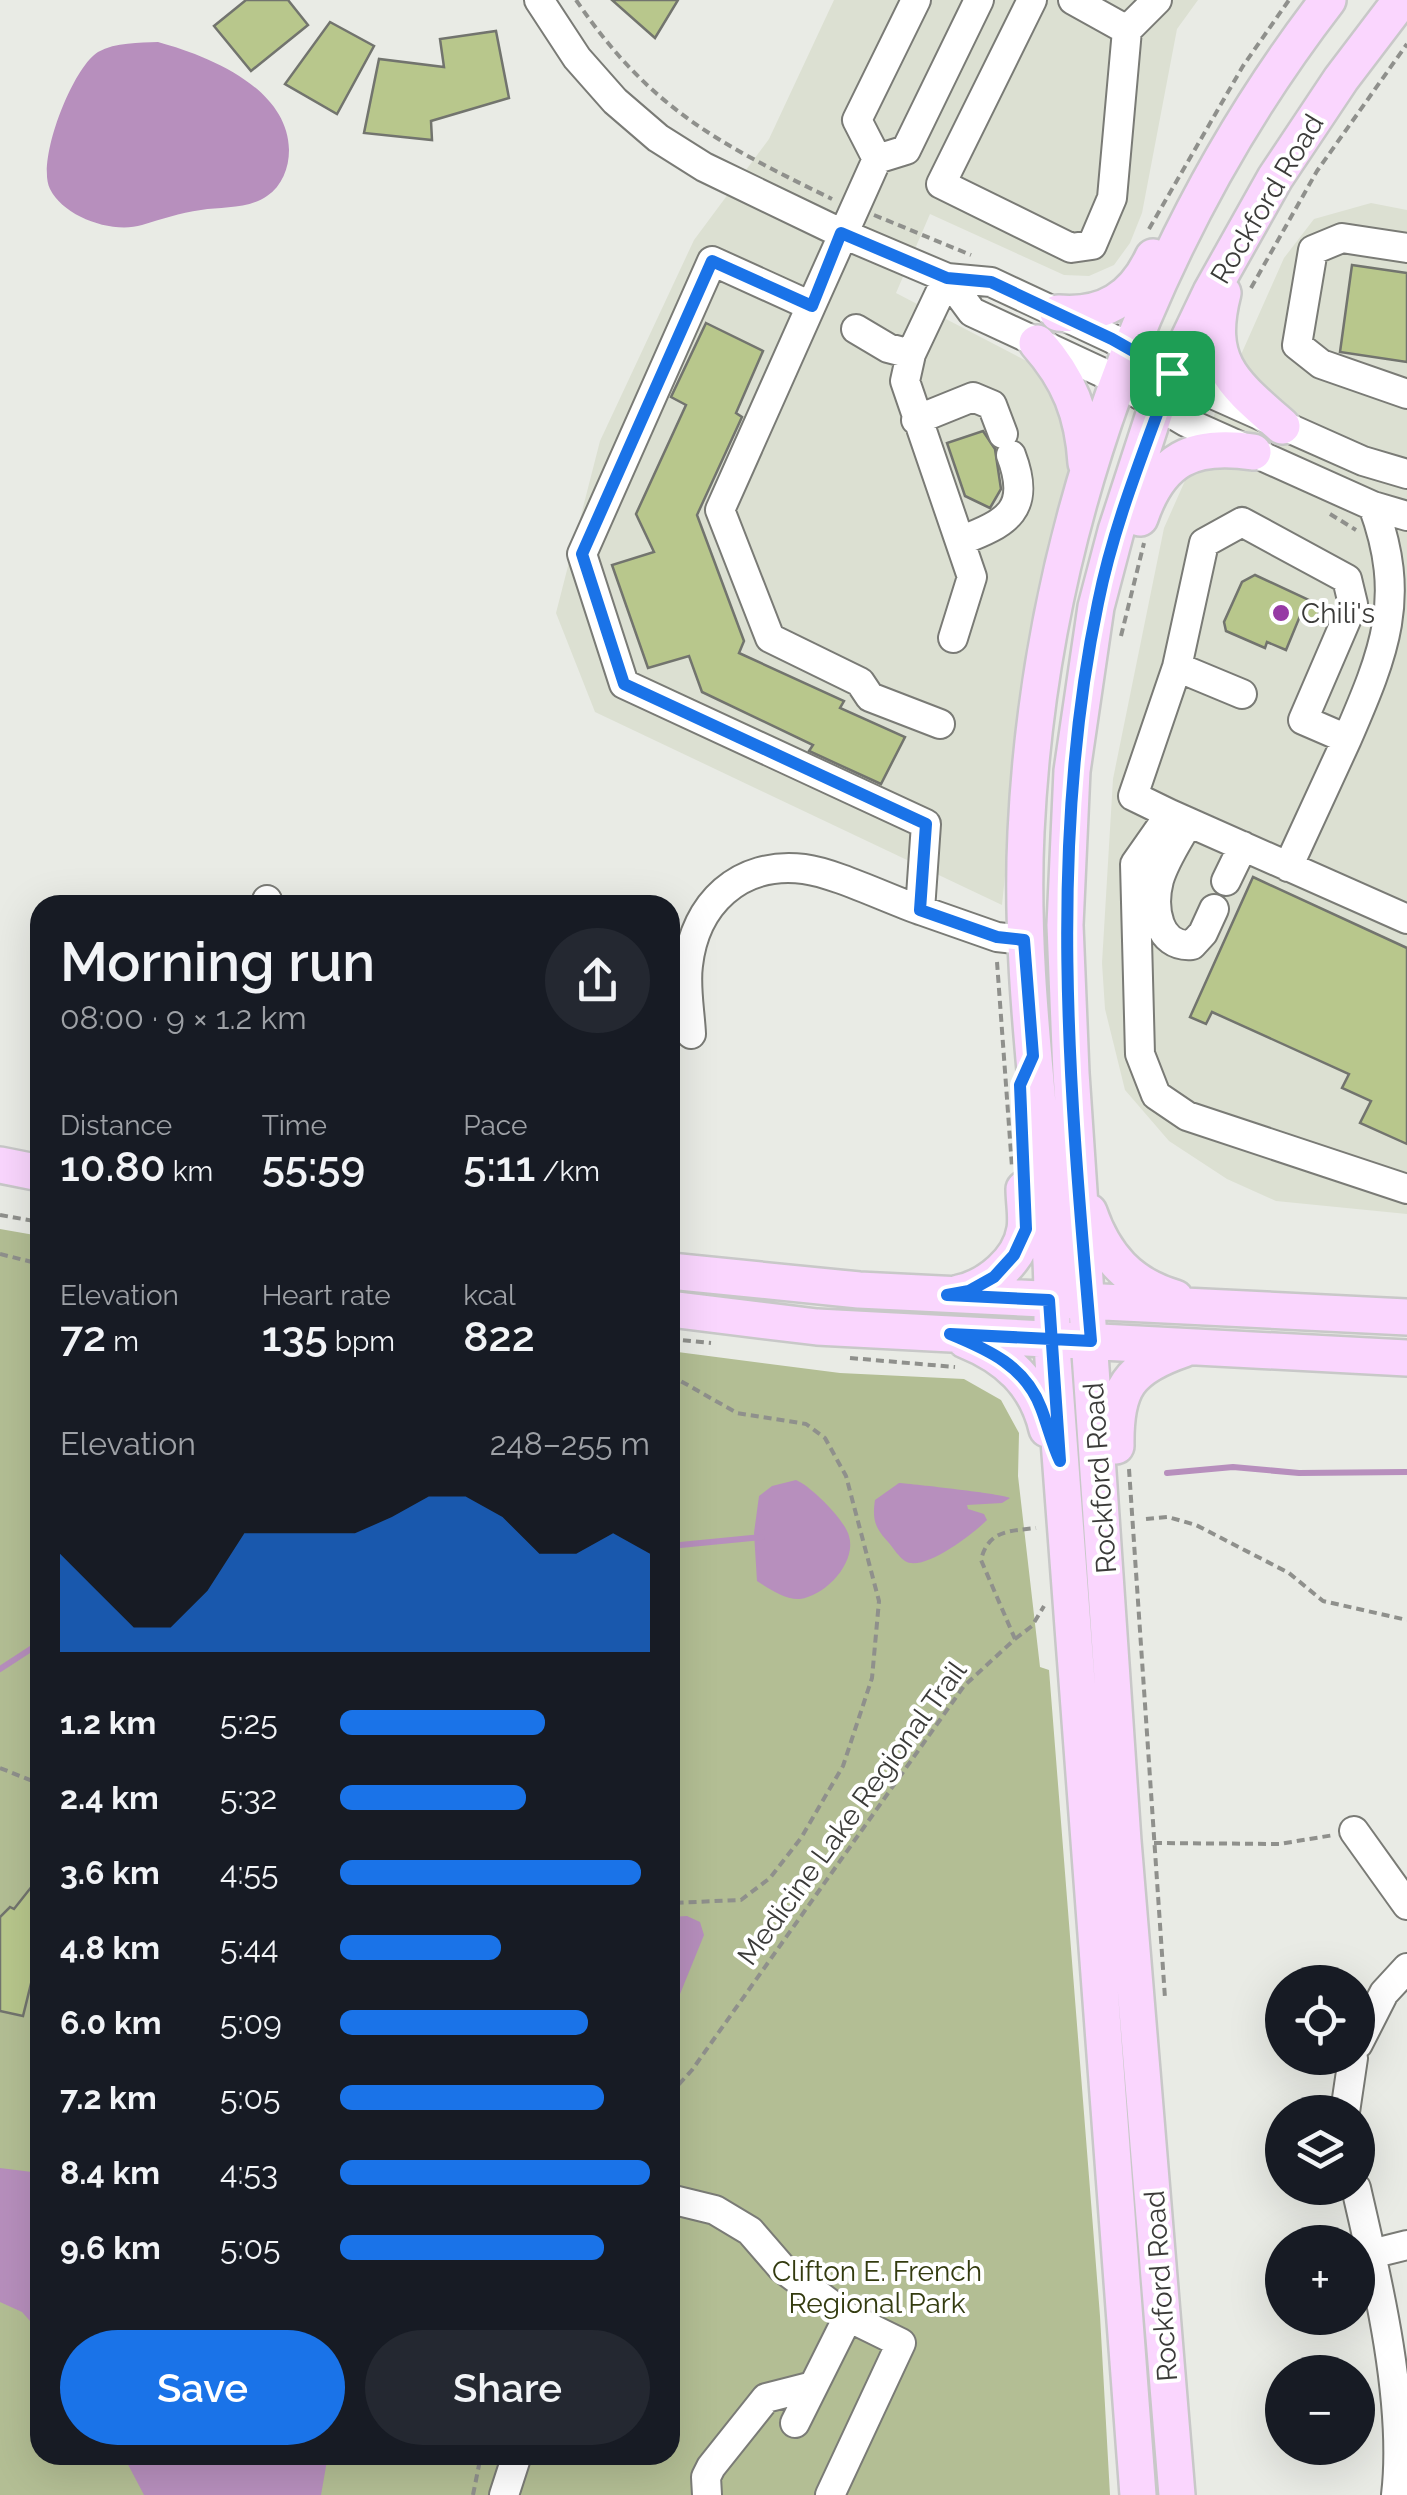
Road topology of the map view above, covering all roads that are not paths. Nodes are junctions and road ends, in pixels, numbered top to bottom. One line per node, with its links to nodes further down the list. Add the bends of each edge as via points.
1 (538, 0): 13 (street, via 577,58 658,138)
2 (916, 0): 11 (street, via 857,120)
3 (979, 0): 11 (street, via 906,150)
4 (1032, 0): 9 (street, via 941,184 1072,248 1092,244 1112,198)
5 (1075, 0): 9 (street)
6 (1157, 0): 9 (street)
7 (1328, 0): 10 (main road, Rockford Road)
8 (1401, 0): 12 (main road, Rockford Road, via 1330,95)
9 (1126, 30)
10 (1298, 39): 17 (main road, via 1268,57 1242,96 1132,292 1090,313); 20 (main road, Rockford Road, via 1206,190)
11 (876, 159): 13 (street)
12 (1246, 229): 22 (main road, Rockford Road); 27 (main road, via 1220,303 1219,356 1231,379)
13 (841, 233): 15 (street); 16 (street)
14 (1407, 248): 24 (street, via 1342,238 1313,250 1296,345 1322,364)
15 (947, 278): 17 (street, via 991,282); 19 (street, via 972,312); 21 (street)
16 (812, 306): 39 (street, via 720,510 770,638 860,682 870,697); 46 (street, via 712,261 582,554 624,684 926,824)
17 (1058, 313): 20 (street)
18 (856, 329): 21 (street)
19 (1037, 343): 23 (street); 30 (main road, via 1073,395)
20 (1132, 350): 22 (street); 23 (main road, Rockford Road)
21 (911, 354): 26 (street, via 905,381)
22 (1172, 373): 25 (main road, Rockford Road); 27 (street)
23 (1119, 383): 25 (street); 30 (main road, Rockford Road)
24 (1407, 394)
25 (1157, 406): 28 (street); 34 (main road, Rockford Road)
26 (916, 420): 33 (street); 33 (street, via 973,396 992,405 1007,445 1020,486 1016,507 1001,525)
27 (1282, 426): 29 (street)
28 (1252, 452): 31 (street); 34 (main road, via 1204,451 1166,469 1149,491 1120,579)
29 (1407, 474)
30 (1086, 476): 48 (main road, Rockford Road, via 1056,600 1034,735)
31 (1372, 506): 32 (street); 35 (street, via 1398,564)
32 (1407, 516)
33 (960, 541): 36 (street, via 972,577)
34 (1096, 607): 53 (main road, Rockford Road, via 1072,771 1066,877)
35 (1401, 628): 40 (street)
36 (953, 638)
37 (1177, 667): 38 (street); 40 (street, via 1204,543 1242,522 1347,579 1353,604 1304,720); 41 (street, via 1133,796)
38 (1242, 694)
39 (940, 724)
40 (1347, 739): 43 (street)
41 (1179, 818): 42 (street); 45 (street, via 1159,880 1157,918 1170,940 1192,945); 54 (street, via 1135,864 1140,1054 1156,1095 1187,1116)
42 (1243, 846): 43 (street); 44 (street)
43 (1288, 867): 47 (street)
44 (1226, 882)
45 (1214, 909)
46 (920, 910): 48 (street); 49 (street, via 804,869 749,875 724,886 704,910 688,965)
47 (1407, 919)
48 (1024, 940): 50 (main road, Rockford Road)
49 (691, 1034)
50 (1033, 1056): 56 (main road, via 1020,1085 1026,1229 994,1277); 57 (main road, Rockford Road, via 1052,1266)
51 (0, 1165): 52 (main road)
52 (30, 1171)
53 (1078, 1174): 58 (main road, Rockford Road); 59 (main road, via 1094,1227 1126,1274 1155,1292)
54 (1407, 1189)
55 (680, 1271): 56 (main road)
56 (947, 1295): 57 (main road)
57 (1049, 1300): 58 (main road); 63 (main road, Rockford Road)
58 (1088, 1302): 59 (main road); 64 (main road, Rockford Road)
59 (1210, 1308): 61 (main road)
60 (680, 1310): 62 (main road)
61 (1407, 1317)
62 (950, 1334): 63 (main road); 67 (main road, via 994,1353 1023,1378)
63 (1052, 1339): 64 (main road); 67 (main road, Rockford Road)
64 (1091, 1341): 65 (main road); 68 (main road, Rockford Road)
65 (1194, 1346): 66 (main road); 68 (main road, via 1148,1363 1121,1394 1120,1531)
66 (1407, 1358)
67 (1060, 1461): 84 (main road, Rockford Road)
68 (1106, 1559): 85 (main road, Rockford Road)
69 (1354, 1832): 70 (street)
70 (1407, 1905)
71 (1407, 1968): 72 (street)
72 (1375, 2011)
73 (680, 2201): 77 (street, via 715,2210 750,2231 782,2268)
74 (1407, 2245): 75 (street)
75 (1375, 2253)
76 (1375, 2278): 86 (street, via 1396,2402)
77 (848, 2318): 78 (street); 83 (street, via 901,2343)
78 (814, 2386): 79 (street); 82 (street, via 766,2398 711,2467)
79 (795, 2424)
80 (514, 2465): 81 (street)
81 (504, 2495)
82 (707, 2495)
83 (830, 2495)
84 (1138, 2495)
85 (1177, 2495)
86 (1396, 2495)

